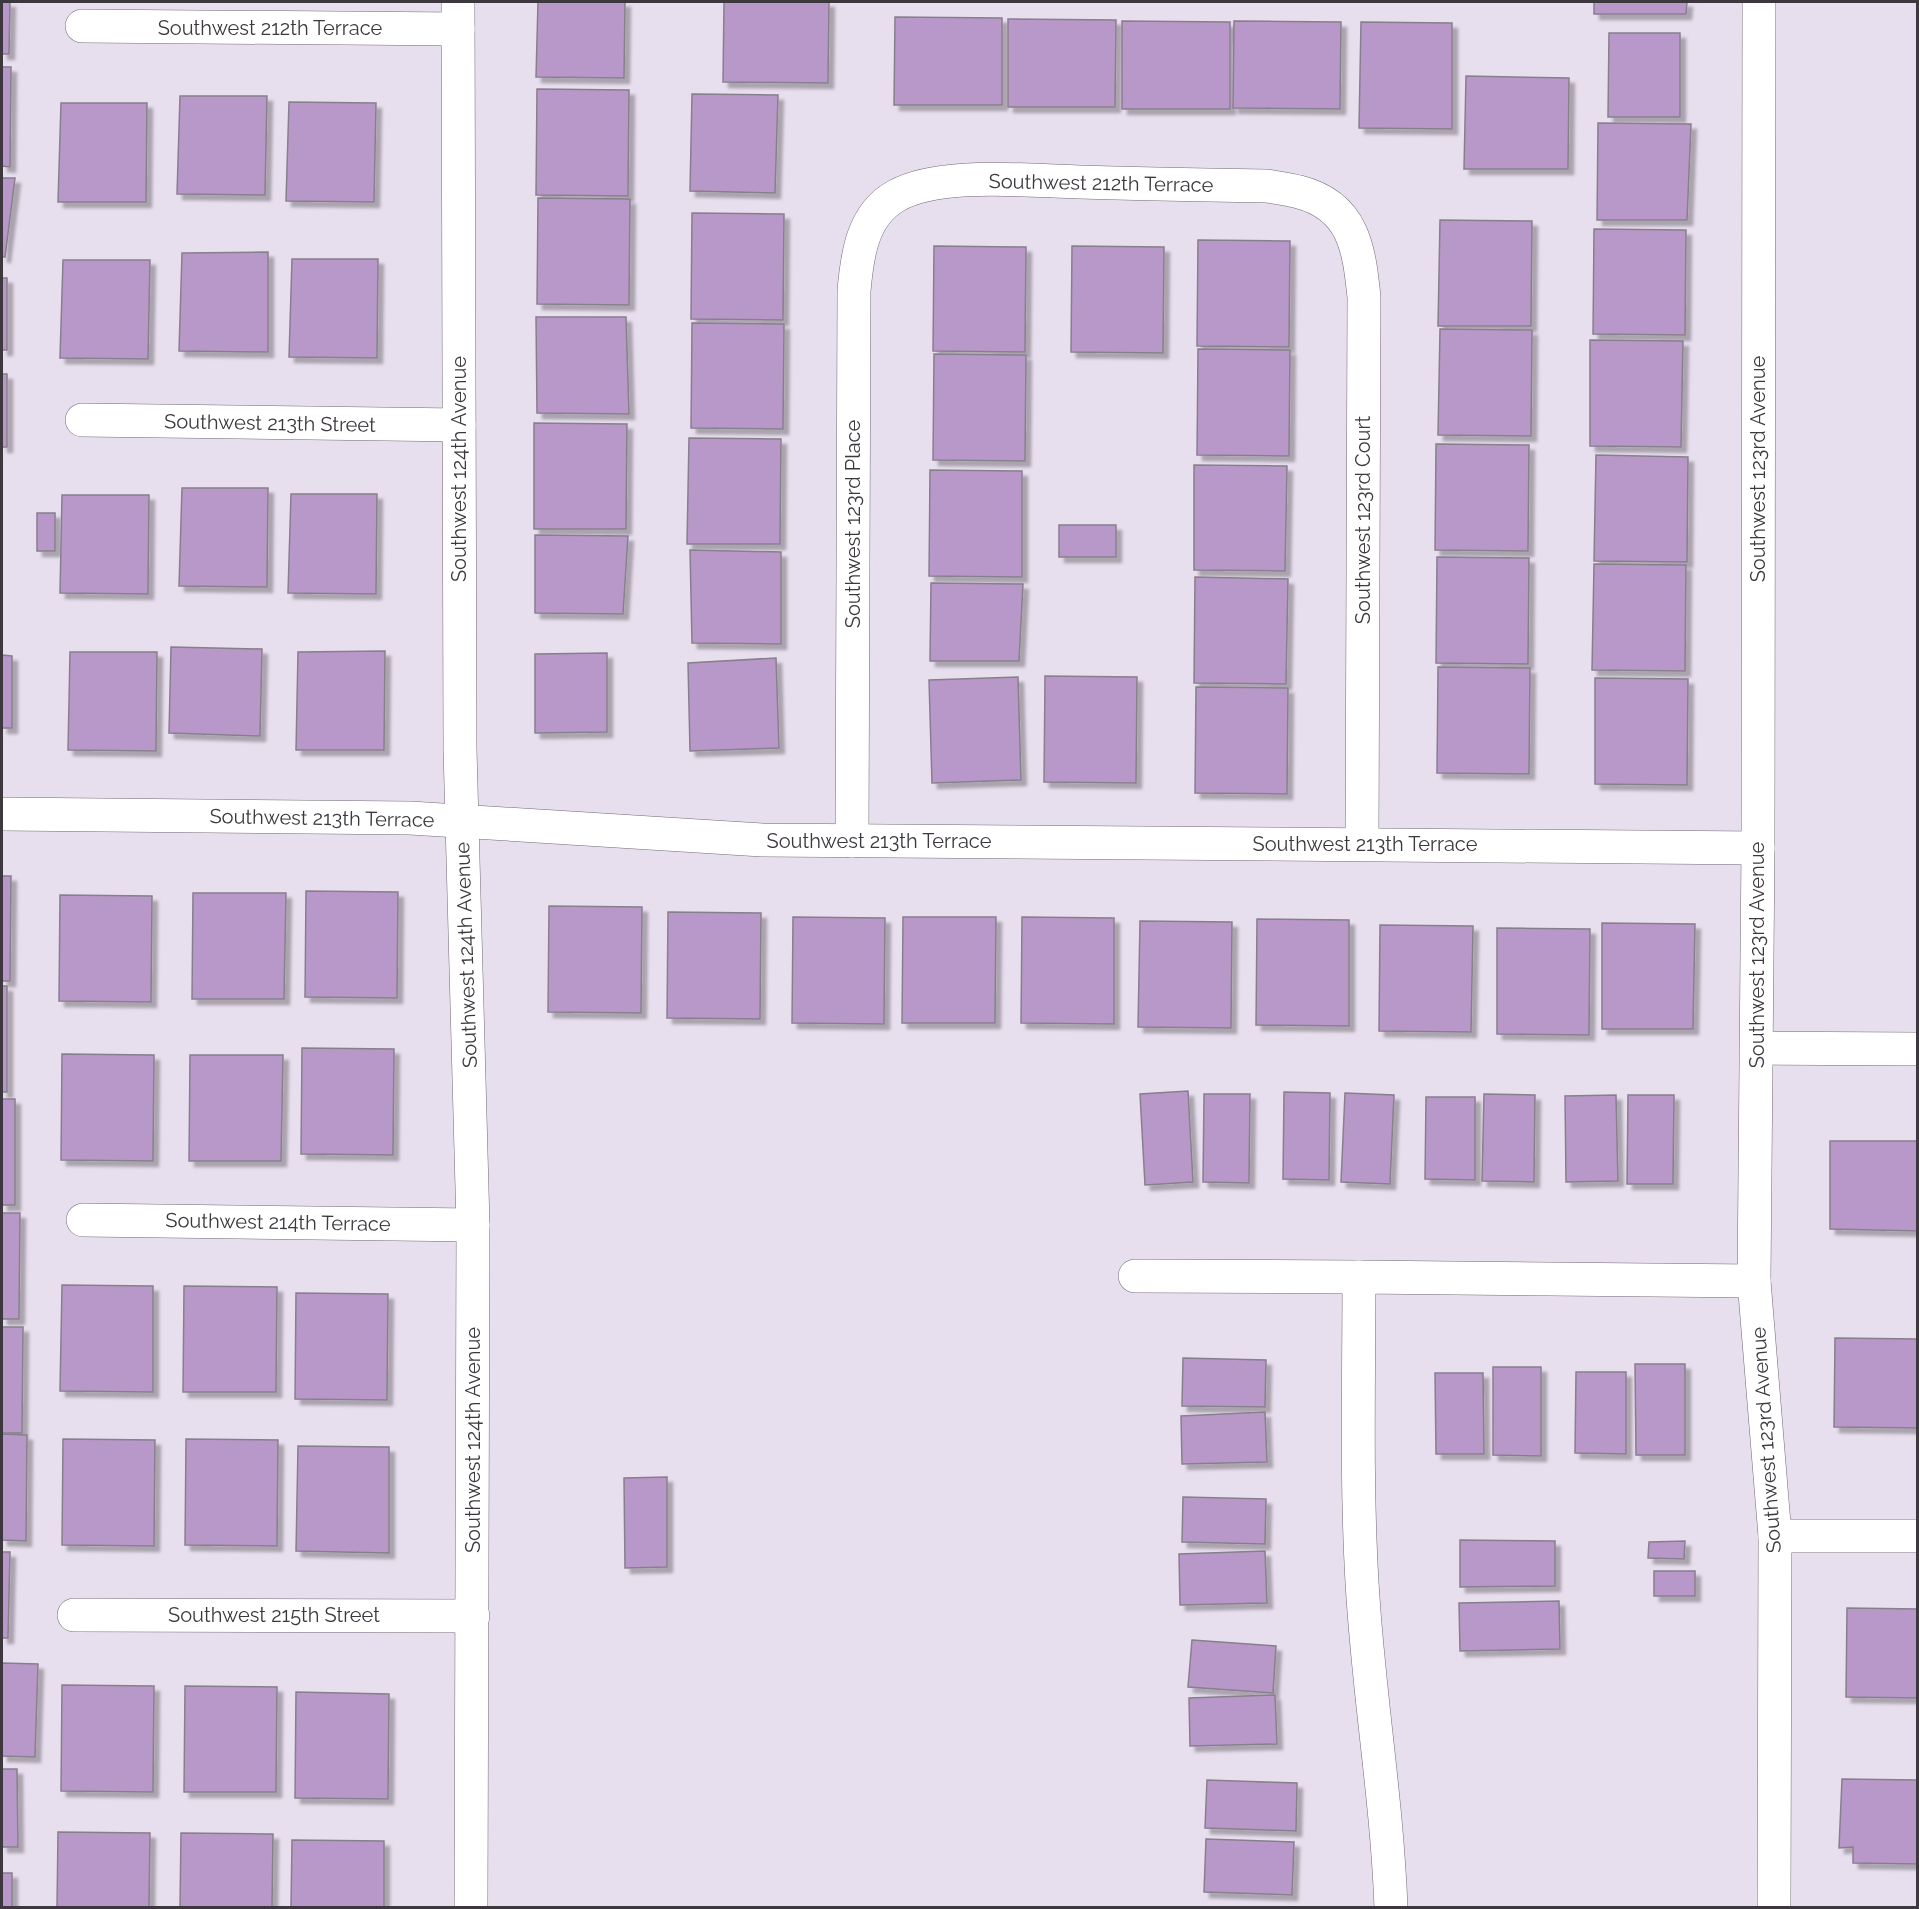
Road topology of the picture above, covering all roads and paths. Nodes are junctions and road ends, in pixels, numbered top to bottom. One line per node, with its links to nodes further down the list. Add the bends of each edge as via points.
1 (1759, 2): 12 (street, Southwest 123rd Avenue)
2 (458, 15): 3 (street, Southwest 212th Terrace); 7 (street, Southwest 124th Avenue)
3 (82, 26)
4 (1330, 205): 5 (street, Southwest 212th Terrace, via 1301,192 1267,186 998,180 922,184 895,196); 11 (street, Southwest 123rd Court, via 1354,238 1364,297)
5 (877, 212): 10 (street, Southwest 123rd Place, via 863,236 854,291)
6 (82, 420): 7 (street, Southwest 213th Street)
7 (459, 425): 9 (street, Southwest 124th Avenue)
8 (2, 814): 9 (street, Southwest 213th Terrace, via 410,818)
9 (462, 822): 10 (street, Southwest 213th Terrace, via 762,840); 16 (street, Southwest 124th Avenue)
10 (852, 841): 11 (street, Southwest 213th Terrace)
11 (1362, 844): 12 (street, Southwest 213th Terrace)
12 (1758, 848): 13 (street, Southwest 123rd Avenue)
13 (1757, 1048): 14 (street); 19 (street, Southwest 123rd Avenue)
14 (1917, 1049)
15 (83, 1220): 16 (street, Southwest 214th Terrace)
16 (473, 1225): 23 (street, Southwest 124th Avenue)
17 (1135, 1276): 18 (street)
18 (1359, 1277): 19 (street); 25 (street, via 1361,1571)
19 (1754, 1281): 20 (street, Southwest 123rd Avenue)
20 (1774, 1536): 21 (street); 26 (street, Southwest 123rd Avenue)
21 (1917, 1536)
22 (74, 1615): 23 (street, Southwest 215th Street)
23 (473, 1616): 24 (street, Southwest 124th Avenue)
24 (471, 1908)
25 (1391, 1908)
26 (1774, 1908)

